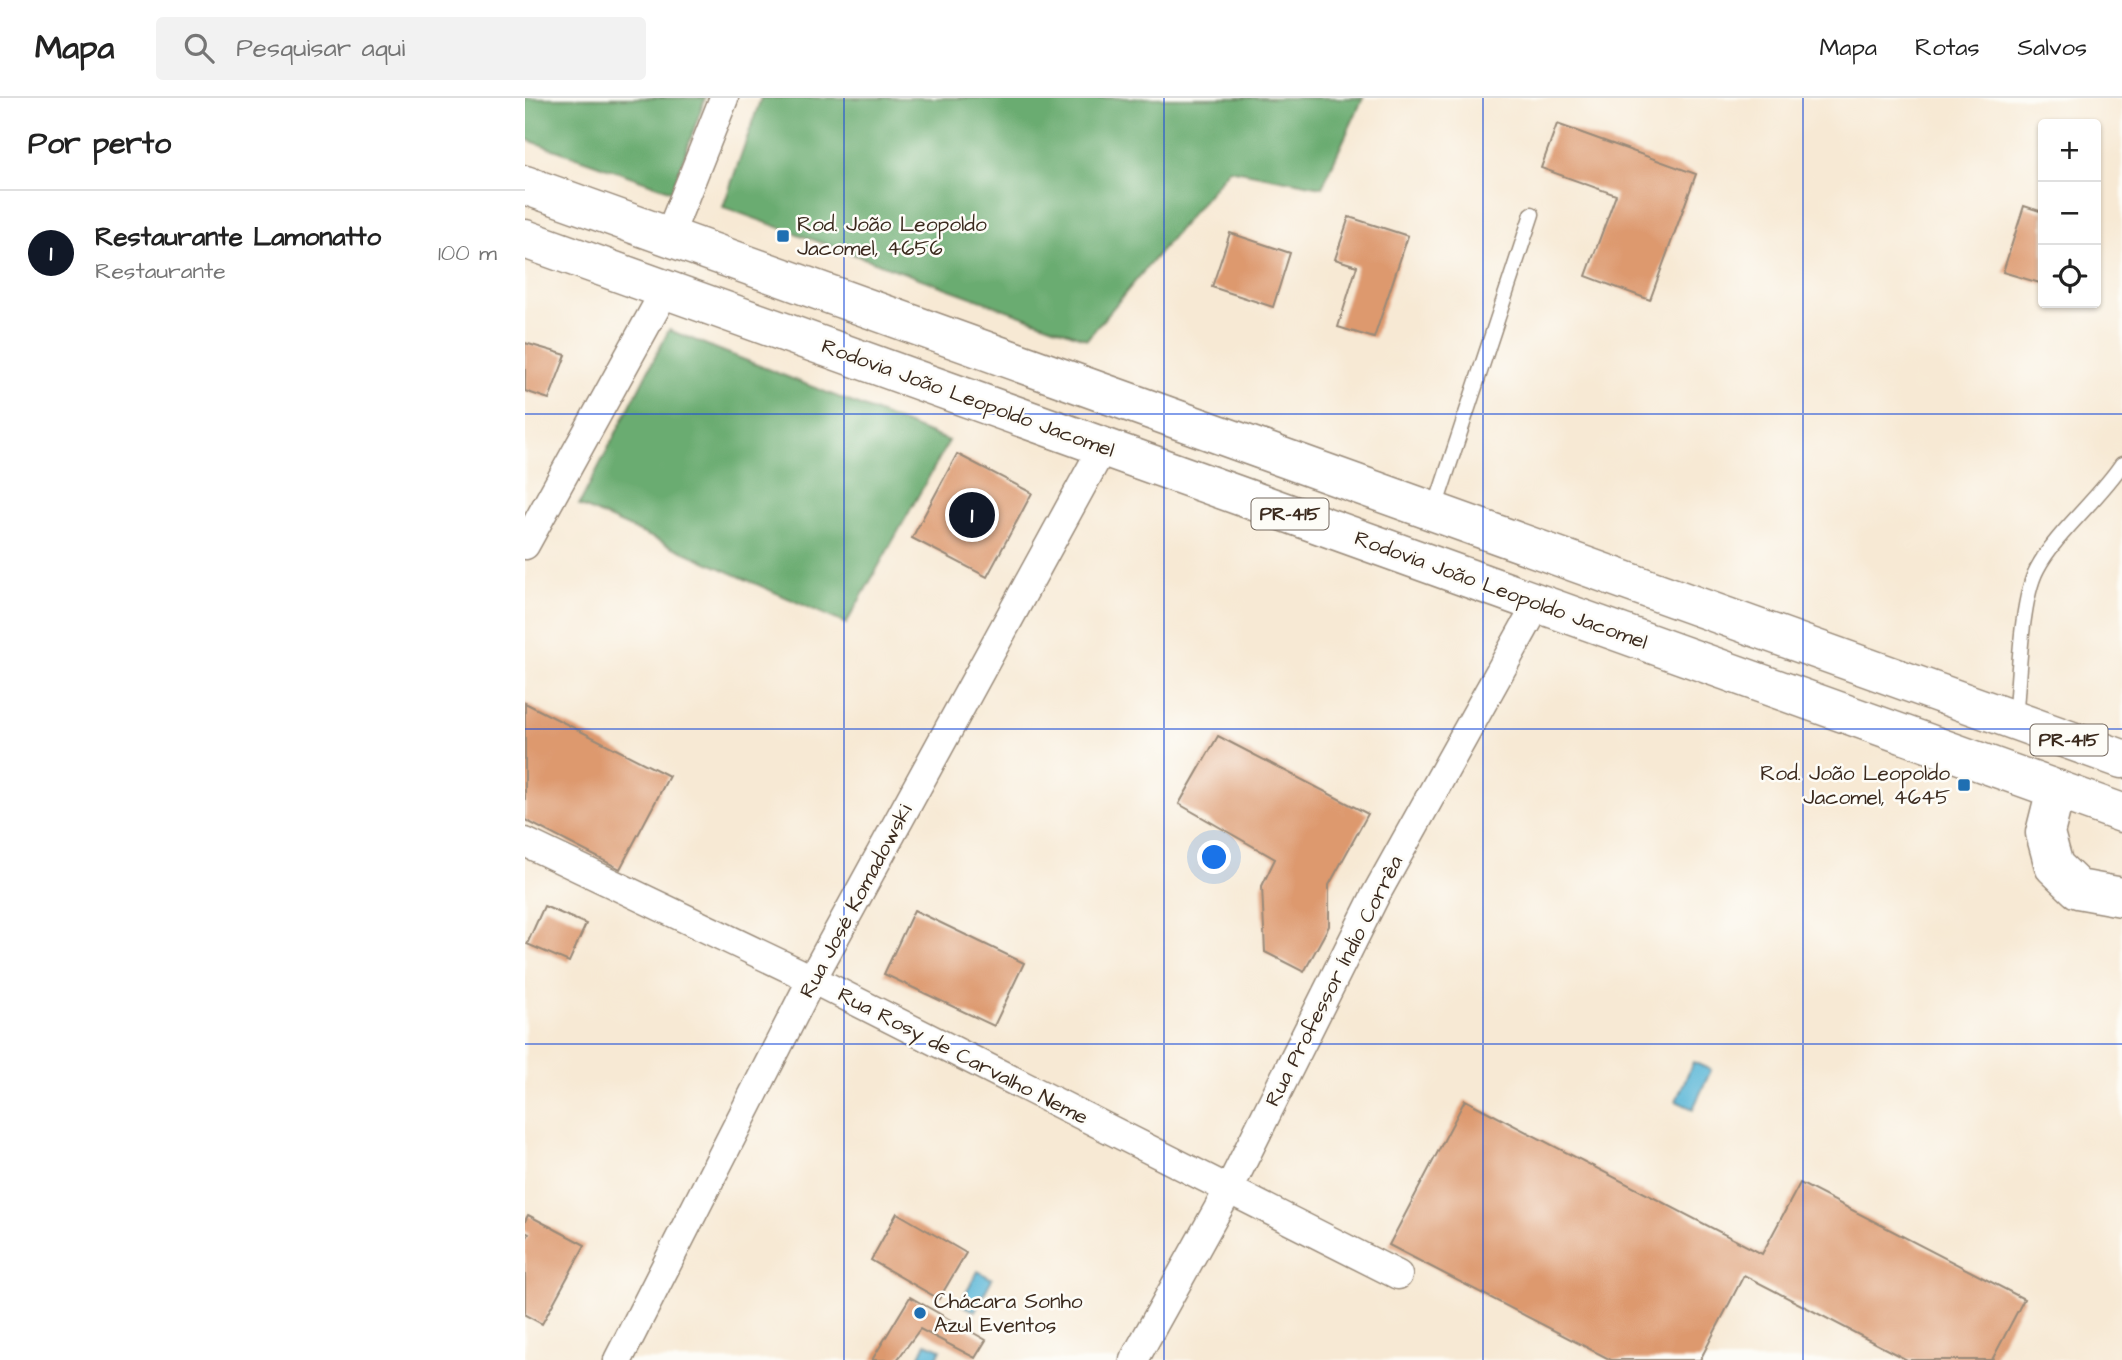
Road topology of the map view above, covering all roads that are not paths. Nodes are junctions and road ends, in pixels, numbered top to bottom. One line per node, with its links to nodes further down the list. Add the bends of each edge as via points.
1 (724, 98): 4 (street)
2 (525, 185): 4 (highway, PR-415)
3 (1532, 214): 9 (lane)
4 (669, 236): 9 (highway, PR-415)
5 (525, 239): 6 (highway, Rodovia João Leopoldo Jacomel / PR-415)
6 (667, 289): 7 (highway, Rodovia João Leopoldo Jacomel / PR-415); 10 (street)
7 (1103, 447): 11 (highway, Rodovia João Leopoldo Jacomel / PR-415); 18 (street, Rua José Komadowski)
8 (2122, 464): 12 (lane, via 2035,572)
9 (1434, 512): 12 (highway, PR-415)
10 (525, 545)
11 (1538, 603): 14 (highway, Rodovia João Leopoldo Jacomel / PR-415); 19 (street, Rua Professor Índio Corrêa, via 1375,896)
12 (2015, 721): 13 (highway, PR-415)
13 (2122, 759)
14 (2056, 789): 15 (highway, Rodovia João Leopoldo Jacomel / PR-415); 17 (highway, via 2045,833 2054,866 2078,888)
15 (2122, 813)
16 (525, 842): 18 (street, Rua Rosy de Carvalho Neme)
17 (2122, 897)
18 (812, 979): 19 (street, Rua Rosy de Carvalho Neme); 21 (street, Rua José Komadowski)
19 (1228, 1191): 20 (street, Rua Rosy de Carvalho Neme); 22 (street, Rua Professor Índio Corrêa)
20 (1398, 1275)
21 (618, 1360)
22 (1135, 1360)

